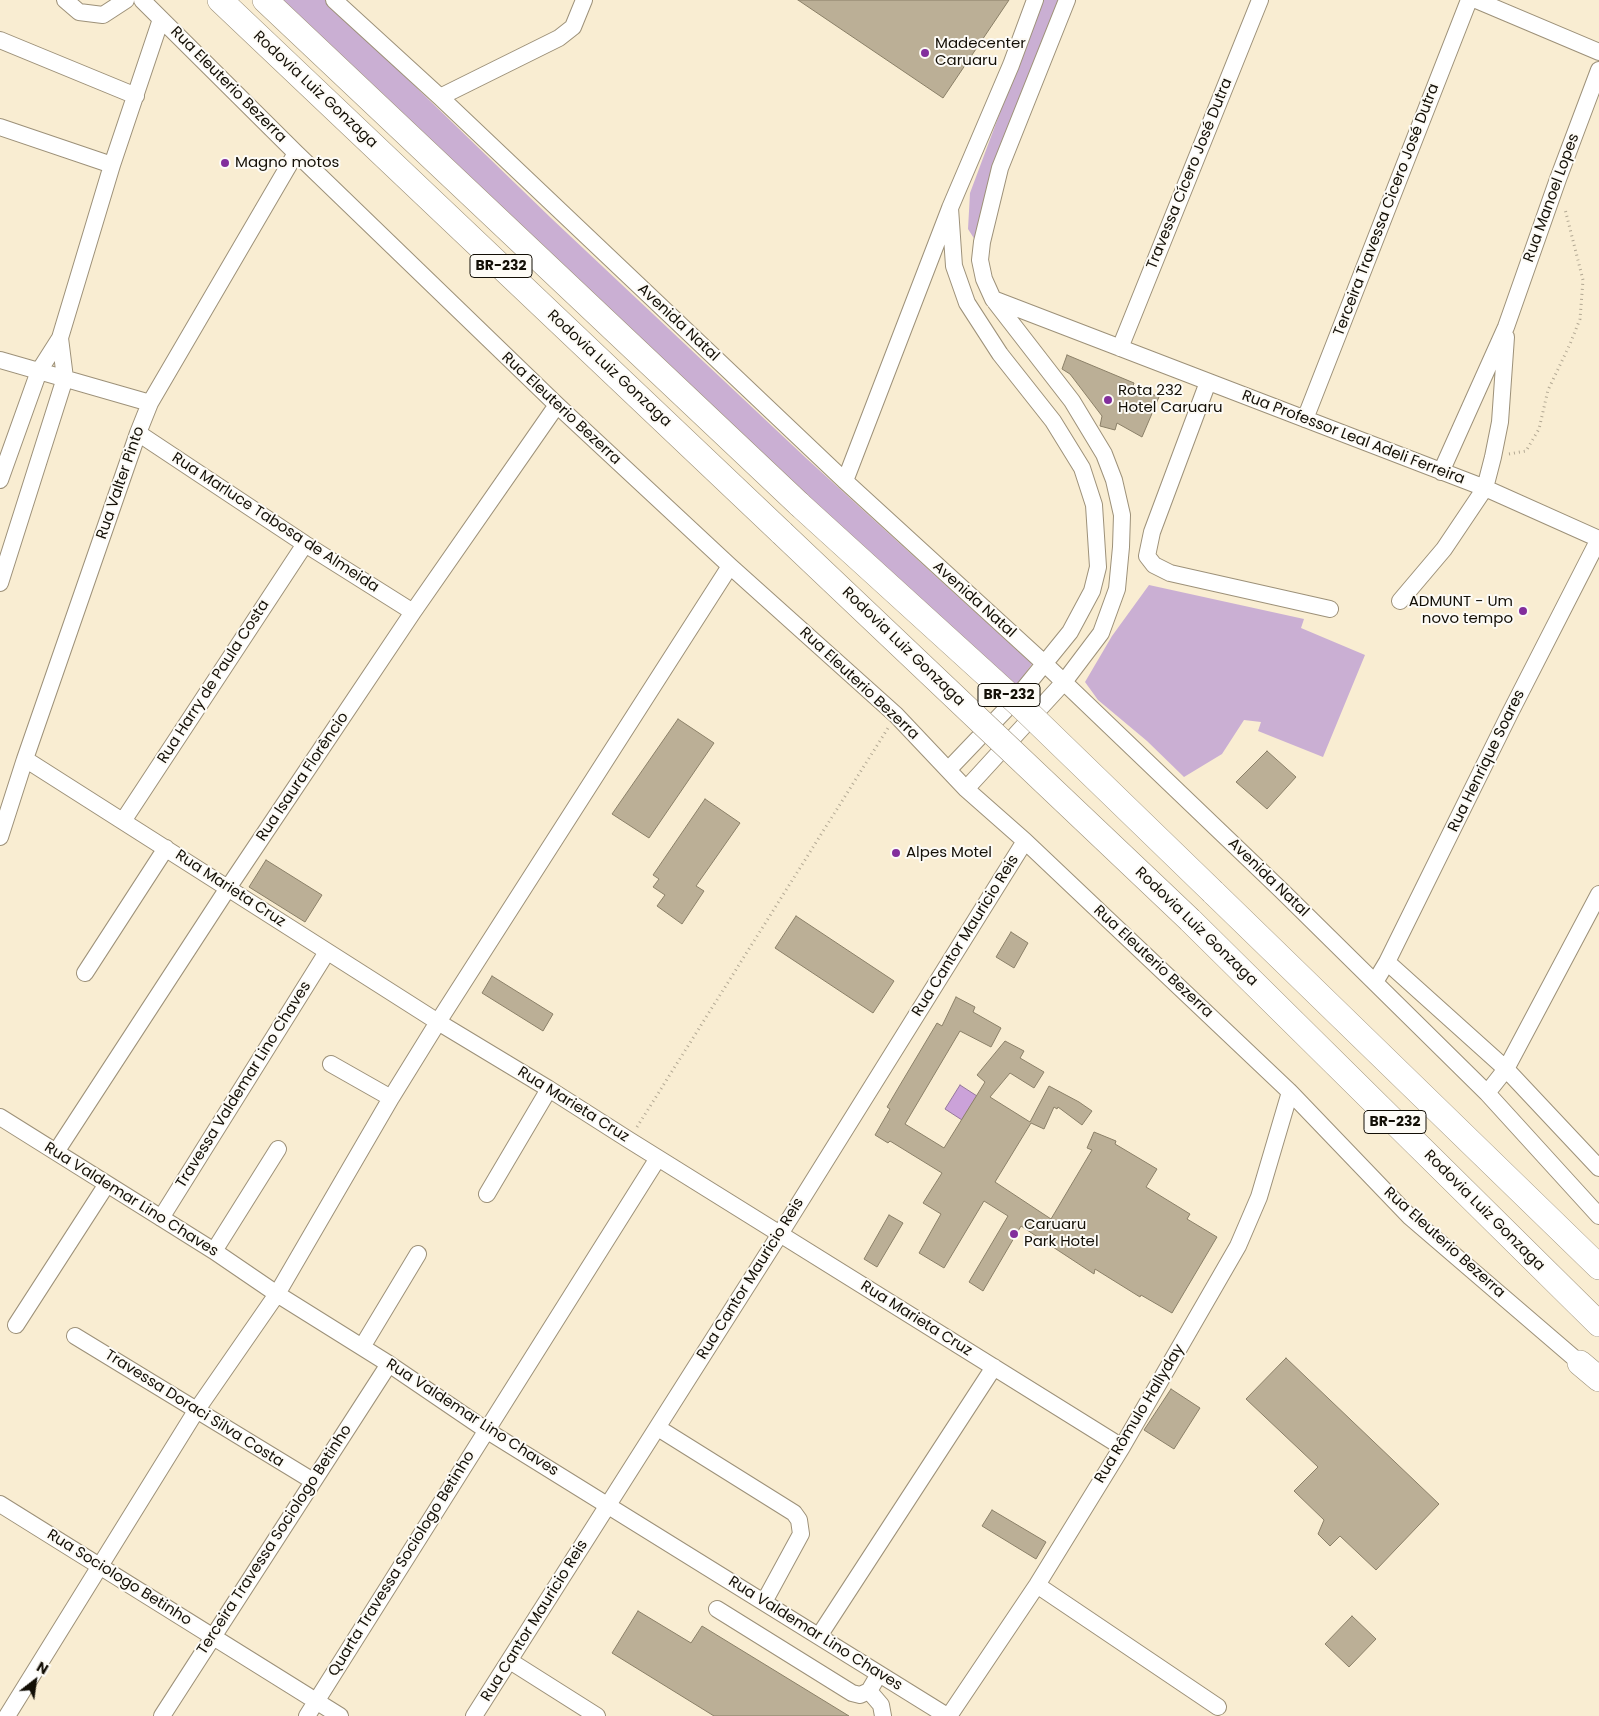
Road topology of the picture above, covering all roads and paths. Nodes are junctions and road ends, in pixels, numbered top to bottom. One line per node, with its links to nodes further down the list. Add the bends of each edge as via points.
1 (65, 0): 2 (street, via 79,12 102,15)
2 (126, 0)
3 (142, 0): 13 (street, Rua Eleuterio Bezerra)
4 (220, 0): 86 (highway, Rodovia Luiz Gonzaga / BR-232, bridge, via 1190,920)
5 (265, 0): 84 (highway, Rodovia Luiz Gonzaga / BR-232, bridge, via 800,505 1021,706)
6 (334, 0): 18 (street, Avenida Natal)
7 (584, 0): 18 (street, via 573,27 559,38)
8 (1035, 0): 23 (street)
9 (1067, 0): 24 (street, via 997,178 980,260)
10 (1260, 0): 27 (street, Travessa Cícero José Dutra)
11 (1469, 0): 34 (street, Terceira Travessa Cicero José Dutra)
12 (1476, 0): 15 (street)
13 (161, 19): 17 (street); 20 (street, Rua Eleuterio Bezerra)
14 (0, 40): 17 (street)
15 (1599, 52)
16 (1599, 70): 22 (street, Rua Manoel Lopes)
17 (136, 96): 21 (street)
18 (440, 98): 39 (street, Avenida Natal)
19 (0, 127): 21 (street)
20 (296, 152): 32 (street, Rua Valter Pinto); 33 (street, Rua Eleuterio Bezerra)
21 (112, 165): 26 (street)
22 (1558, 179): 25 (street, Rua Manoel Lopes); 36 (path, via 1583,280 1580,319 1548,390 1539,429 1526,451)
23 (950, 208): 39 (street); 48 (street, via 954,266 967,303 1000,354 1053,421 1082,468 1094,505 1098,567 1092,591 1070,632)
24 (993, 299): 27 (street, Rua Professor Leal Adeli Ferreira); 49 (street, via 1072,401 1104,454 1122,514 1117,589 1101,633)
25 (1506, 327): 36 (street, Rua Manoel Lopes, via 1500,422); 37 (street, Rua Manoel Lopes)
26 (60, 338): 29 (street); 30 (street)
27 (1120, 348): 31 (street, Rua Professor Leal Adeli Ferreira)
28 (0, 360): 29 (street)
29 (39, 371): 30 (street); 38 (street)
30 (65, 378): 32 (street); 44 (street)
31 (1208, 382): 34 (street, Rua Professor Leal Adeli Ferreira); 46 (street, via 1152,532 1147,556 1154,565 1170,574)
32 (150, 403): 35 (street, Rua Valter Pinto)
33 (557, 406): 43 (street, Rua Eleuterio Bezerra); 47 (street, Rua Isaura Florêncio)
34 (1305, 419): 37 (street, Rua Professor Leal Adeli Ferreira)
35 (138, 433): 42 (street, Rua Marluce Tabosa de Almeida); 51 (street, Rua Valter Pinto)
36 (1494, 457): 40 (street, Rua Manoel Lopes)
37 (1441, 472): 40 (street, Rua Professor Leal Adeli Ferreira)
38 (0, 480)
39 (845, 481): 48 (street, Avenida Natal)
40 (1485, 488): 41 (street, Rua Professor Leal Adeli Ferreira); 45 (street, Rua Manoel Lopes, via 1444,549)
41 (1599, 539): 61 (street, Rua Henrique Soares)
42 (305, 544): 47 (street, Rua Marluce Tabosa de Almeida); 54 (street, Rua Harry de Paula Costa)
43 (730, 566): 50 (street, Rua Eleuterio Bezerra); 64 (street)
44 (0, 583)
45 (1400, 601)
46 (1330, 609)
47 (413, 612): 58 (street, Rua Isaura Florêncio)
48 (1045, 664): 49 (street, Avenida Natal); 52 (street)
49 (1064, 682): 53 (street); 63 (street, Avenida Natal)
50 (896, 715): 52 (street, Rua Eleuterio Bezerra); 72 (path)
51 (25, 759): 54 (street, Rua Marieta Cruz); 55 (street, Rua Valter Pinto)
52 (948, 770): 53 (street, Rua Eleuterio Bezerra)
53 (966, 789): 56 (street, Rua Eleuterio Bezerra)
54 (123, 821): 57 (street, Rua Marieta Cruz)
55 (0, 837)
56 (1025, 841): 68 (street, Rua Eleuterio Bezerra); 81 (street, Rua Cantor Mauricio Reis)
57 (166, 848): 58 (street, Rua Marieta Cruz); 62 (street)
58 (228, 888): 60 (street, Rua Marieta Cruz); 74 (street, Rua Isaura Florêncio)
59 (1599, 894): 66 (street)
60 (327, 952): 64 (street, Rua Marieta Cruz); 80 (street, Travessa Valdemar Lino Chaves)
61 (1387, 962): 63 (street, Rua Henrique Soares); 66 (street)
62 (85, 973)
63 (1375, 982): 69 (street, Avenida Natal)
64 (438, 1022): 67 (street, Rua Marieta Cruz); 70 (street)
65 (331, 1064): 70 (street)
66 (1506, 1069): 69 (street); 76 (street)
67 (549, 1089): 72 (street, Rua Marieta Cruz); 78 (street)
68 (1290, 1092): 90 (street, Rua Eleuterio Bezerra, via 1410,1217); 97 (street, Rua Rômulo Hallyday, via 1258,1196 1238,1246)
69 (1487, 1093): 79 (street, Avenida Natal)
70 (391, 1098): 85 (street)
71 (0, 1117): 74 (street, Rua Valdemar Lino Chaves)
72 (629, 1140): 75 (street, Rua Marieta Cruz)
73 (278, 1149): 82 (street)
74 (56, 1152): 77 (street, Rua Valdemar Lino Chaves)
75 (658, 1158): 81 (street, Rua Marieta Cruz); 96 (street, Quarta Travessa Sociologo Betinho)
76 (1599, 1168)
77 (107, 1184): 80 (street, Rua Valdemar Lino Chaves); 87 (street)
78 (487, 1194)
79 (1599, 1216)
80 (161, 1218): 82 (street, Rua Valdemar Lino Chaves)
81 (780, 1234): 92 (street, Rua Marieta Cruz); 95 (street, Rua Cantor Mauricio Reis)
82 (214, 1250): 85 (street, Rua Valdemar Lino Chaves)
83 (418, 1254): 89 (street)
84 (1599, 1267)
85 (277, 1294): 89 (street, Rua Valdemar Lino Chaves); 94 (street)
86 (1599, 1324)
87 (16, 1325)
88 (75, 1336): 94 (street, Travessa Doraci Silva Costa)
89 (362, 1348): 91 (street, Rua Valdemar Lino Chaves)
90 (1580, 1362): 93 (highway)
91 (388, 1364): 96 (street, Rua Valdemar Lino Chaves); 98 (street, Terceira Travessa Sociologo Betinho)
92 (994, 1367): 97 (street, Rua Marieta Cruz); 105 (street)
93 (1599, 1379)
94 (196, 1411): 98 (street, Travessa Doraci Silva Costa); 101 (street)
95 (658, 1428): 100 (street, Rua Cantor Mauricio Reis); 103 (street, via 794,1513 799,1520 801,1534)
96 (486, 1430): 100 (street, Rua Valdemar Lino Chaves); 110 (street, Quarta Travessa Sociologo Betinho)
97 (1122, 1447): 102 (street, Rua Rômulo Hallyday)
98 (313, 1481): 106 (street, Terceira Travessa Sociologo Betinho)
99 (0, 1504): 101 (street, Rua Sociologo Betinho)
100 (608, 1505): 103 (street, Rua Valdemar Lino Chaves); 107 (street, Rua Cantor Mauricio Reis)
101 (100, 1565): 106 (street, Rua Sociologo Betinho); 112 (street)
102 (1037, 1585): 111 (street); 119 (street, Rua Rômulo Hallyday)
103 (764, 1602): 105 (street, Rua Valdemar Lino Chaves)
104 (717, 1609): 109 (street, via 852,1694)
105 (819, 1636): 108 (street, Rua Valdemar Lino Chaves)
106 (212, 1637): 110 (street, Rua Sociologo Betinho); 113 (street, Terceira Travessa Sociologo Betinho)
107 (510, 1661): 116 (street, Rua Cantor Mauricio Reis); 117 (street)
108 (879, 1674): 109 (street); 119 (street, Rua Valdemar Lino Chaves)
109 (868, 1691): 118 (street, via 881,1705)
110 (317, 1700): 114 (street, Quarta Travessa Sociologo Betinho); 115 (street, Rua Sociologo Betinho)
111 (1218, 1707)
112 (7, 1716)
113 (162, 1716)
114 (307, 1716)
115 (340, 1716)
116 (474, 1716)
117 (597, 1716)
118 (883, 1716)
119 (948, 1716)

